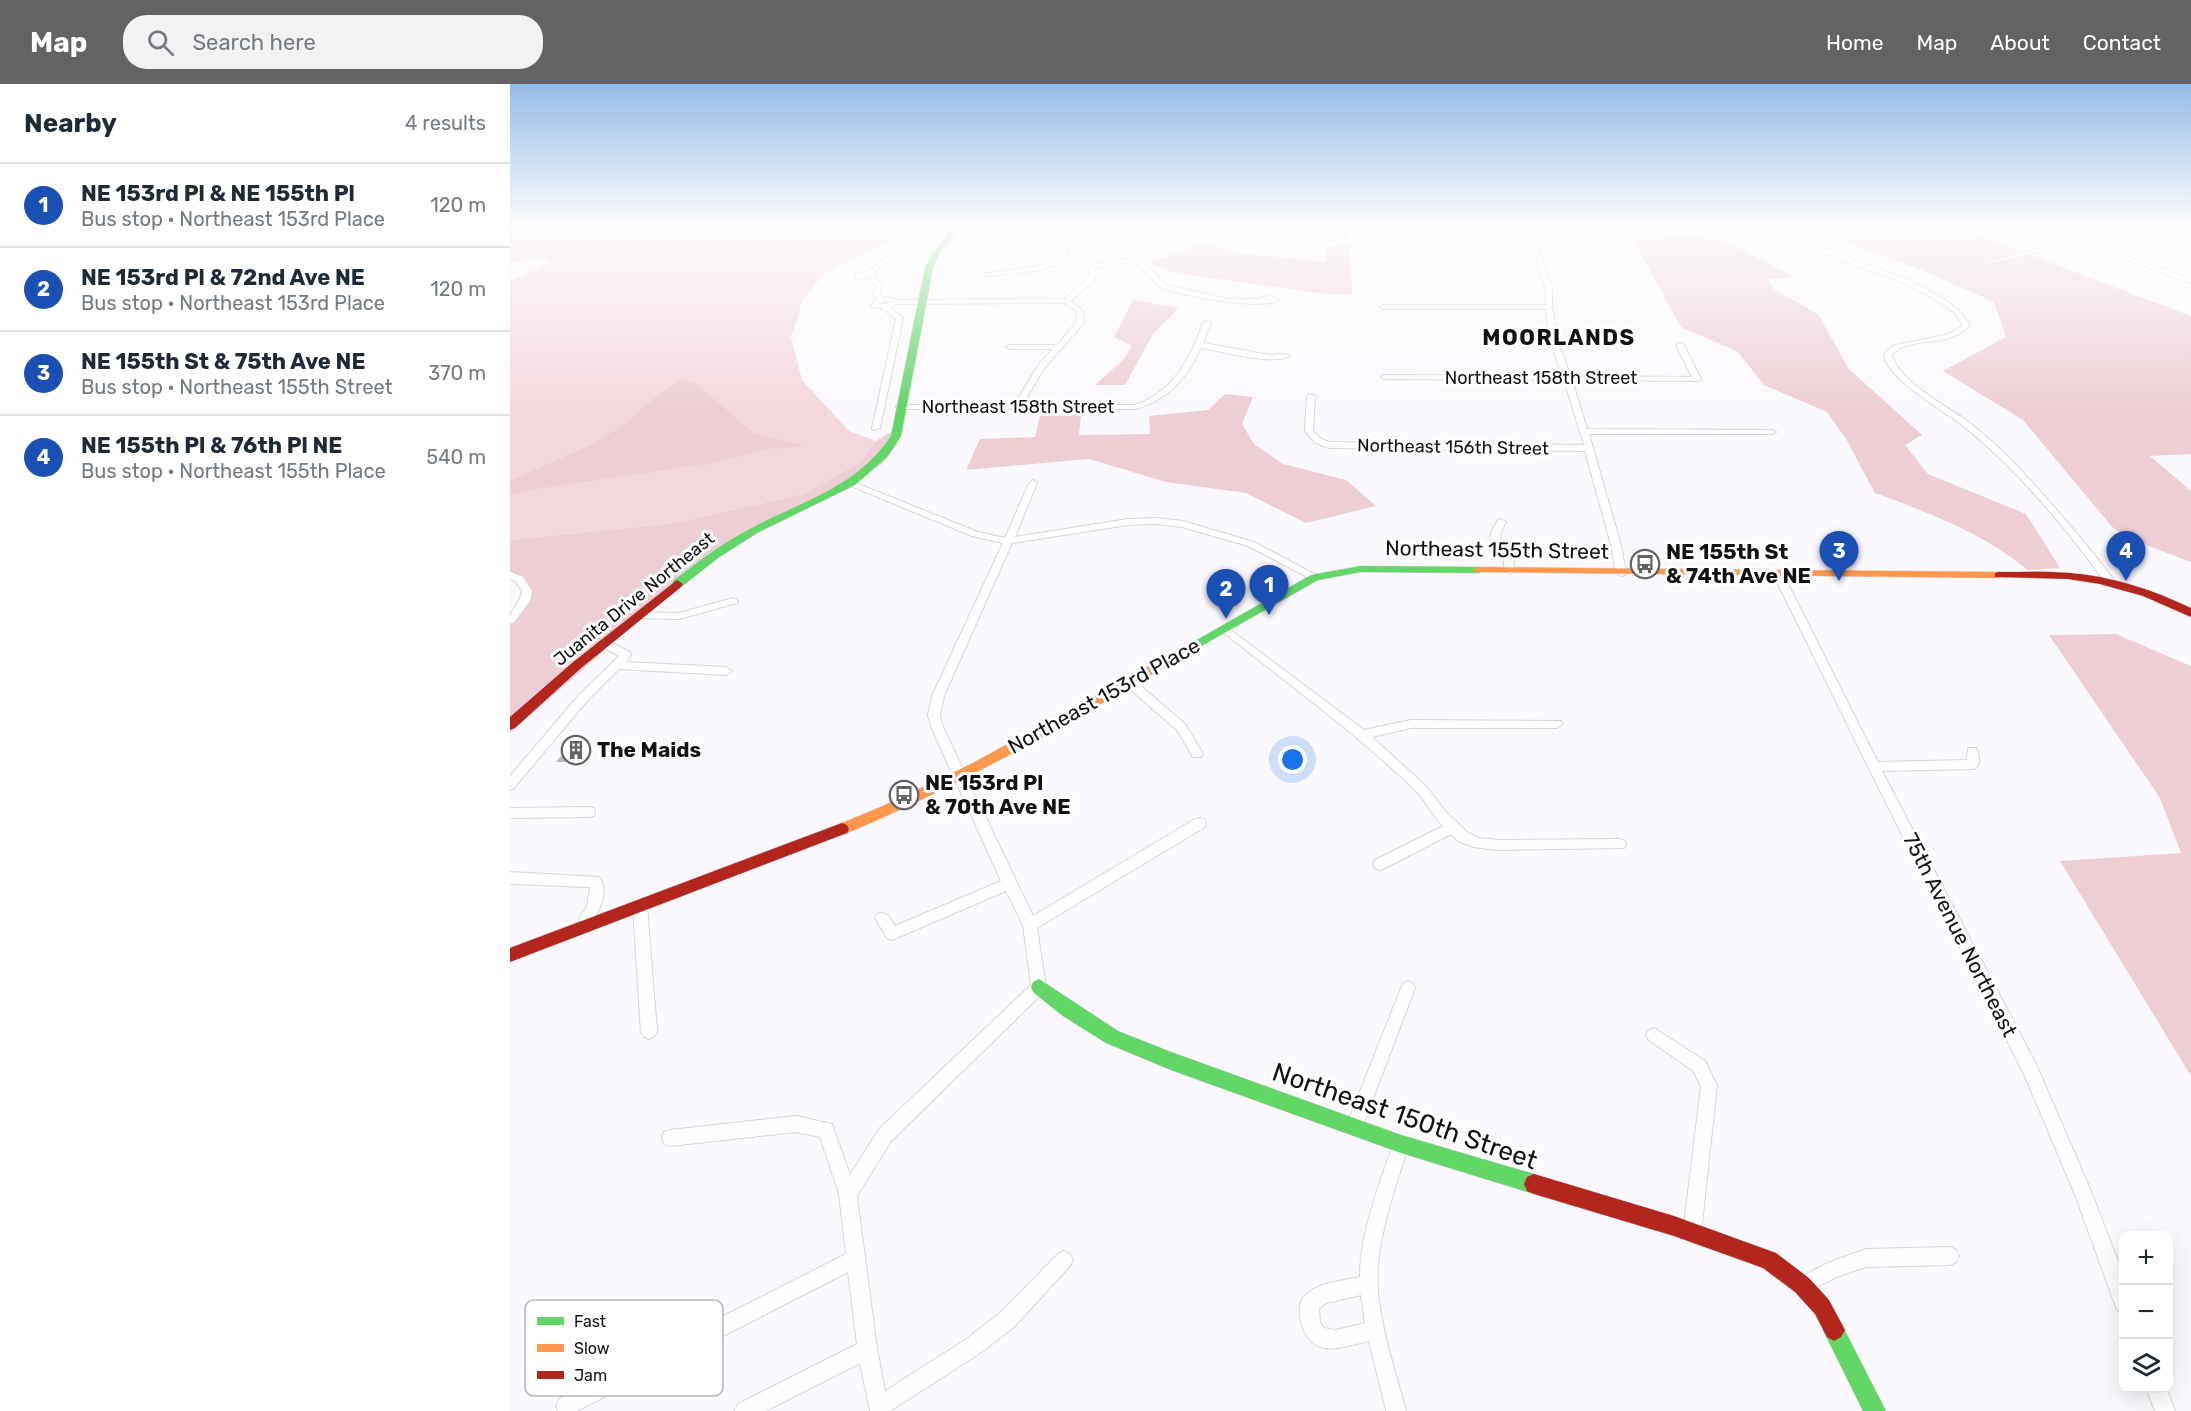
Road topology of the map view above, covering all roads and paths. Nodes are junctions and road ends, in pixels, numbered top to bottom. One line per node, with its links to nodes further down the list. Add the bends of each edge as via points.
1 (877, 287): 10 (street, via 876,294)
2 (925, 287): 7 (street, Juanita Drive Northeast)
3 (1083, 287): 8 (street)
4 (1168, 287): 9 (street, via 1229,301)
5 (1549, 287): 12 (street)
6 (1918, 287): 37 (street, via 1961,313 1966,325 1953,336 1902,345 1889,353 1889,365 1997,448)
7 (921, 301): 8 (street); 10 (street, via 890,299); 22 (street, Juanita Drive Northeast)
8 (1067, 301): 17 (street, via 1082,317 1074,332)
9 (1263, 301)
10 (883, 304): 24 (street, via 900,318)
11 (1383, 307): 12 (street)
12 (1549, 307): 20 (street)
13 (1207, 323): 14 (street)
14 (1199, 345): 18 (street); 23 (street, Northeast 158th Street, via 1182,376 1150,404)
15 (1680, 345): 20 (street, Northeast 158th Street, via 1697,378)
16 (1010, 347): 17 (street)
17 (1058, 347): 23 (street)
18 (1286, 356)
19 (1385, 377): 20 (street, Northeast 158th Street)
20 (1567, 379): 25 (street)
21 (1311, 396): 27 (street, Northeast 156th Street, via 1309,431 1318,441 1329,445)
22 (900, 407): 23 (street, Northeast 158th Street); 29 (street, Juanita Drive Northeast, via 896,436 888,452)
23 (1016, 408)
24 (876, 428)
25 (1584, 431): 26 (street); 27 (street)
26 (1772, 432)
27 (1588, 448): 33 (street)
28 (1033, 483): 31 (street)
29 (850, 484): 31 (street, via 975,534); 40 (street, Juanita Drive Northeast, via 752,531 710,558)
30 (1501, 522): 32 (street, via 1495,542 1508,556)
31 (1008, 541): 36 (street, via 1156,520 1251,544); 53 (street, via 935,708 937,727)
32 (1510, 571): 33 (street, Northeast 155th Street); 36 (street, Northeast 155th Street, via 1361,569)
33 (1621, 573): 34 (street, Northeast 155th Street)
34 (1778, 574): 37 (street, Northeast 155th Street, via 2068,576); 52 (street, 75th Avenue Northeast)
35 (510, 575): 41 (street, via 519,579 527,591 525,601)
36 (1315, 577): 42 (street, Northeast 153rd Place)
37 (2111, 583): 39 (street, Northeast 155th Street)
38 (733, 601): 40 (street, via 679,616)
39 (2191, 613)
40 (638, 615): 43 (street, Juanita Drive Northeast)
41 (510, 620)
42 (1224, 628): 46 (street, Northeast 153rd Place); 49 (street)
43 (604, 643): 44 (street, via 626,655); 48 (street, Juanita Drive Northeast)
44 (616, 665): 45 (street); 54 (street, via 583,698)
45 (726, 671)
46 (1129, 682): 51 (street, via 1181,727); 53 (street, Northeast 153rd Place)
47 (1557, 724): 49 (street, via 1411,724)
48 (510, 725)
49 (1362, 735): 58 (street, via 1422,789)
50 (1972, 750): 52 (street, via 1972,764)
51 (1197, 753)
52 (1874, 767): 82 (street, 75th Avenue Northeast, via 2030,1068)
53 (960, 777): 62 (street); 63 (street, Northeast 153rd Place, via 868,820)
54 (510, 786)
55 (589, 812): 56 (street)
56 (510, 813)
57 (1200, 823): 65 (street)
58 (1453, 827): 59 (street, via 1463,837 1498,845); 60 (street)
59 (1619, 843)
60 (1380, 864)
61 (510, 878): 66 (street, via 594,881 597,891 592,912 586,918)
62 (1009, 884): 64 (street, via 891,934); 65 (street)
63 (640, 906): 66 (street, Northeast 153rd Place); 70 (street)
64 (882, 918)
65 (1030, 925): 68 (street)
66 (588, 926): 67 (street, Northeast 153rd Place)
67 (510, 955)
68 (1039, 987): 72 (street, Northeast 150th Street, via 1112,1037); 75 (street, via 885,1135)
69 (1408, 988): 72 (street)
70 (649, 1032)
71 (1654, 1035): 76 (street, via 1699,1066 1709,1085)
72 (1354, 1127): 74 (street, Northeast 150th Street)
73 (670, 1138): 75 (street, via 796,1124 826,1130)
74 (1401, 1144): 76 (street, Northeast 150th Street); 80 (street, via 1376,1225)
75 (848, 1194): 78 (street)
76 (1692, 1233): 81 (street, Northeast 150th Street, via 1769,1260)
77 (1950, 1256): 81 (street, via 1866,1258)
78 (857, 1258): 83 (street); 85 (street)
79 (1064, 1260): 89 (street, via 1007,1320)
80 (1370, 1284): 84 (street); 84 (street, via 1322,1294 1310,1304 1308,1317 1312,1330 1321,1339)
81 (1802, 1285): 92 (street, Northeast 150th Street, via 1822,1307)
82 (2119, 1291)
83 (723, 1326)
84 (1377, 1330): 91 (street)
85 (867, 1349): 89 (street); 90 (street)
86 (2158, 1393): 93 (street)
87 (586, 1396): 88 (street)
88 (566, 1406)
89 (880, 1408)
90 (745, 1411)
91 (1396, 1411)
92 (1875, 1411)
93 (2165, 1411)

